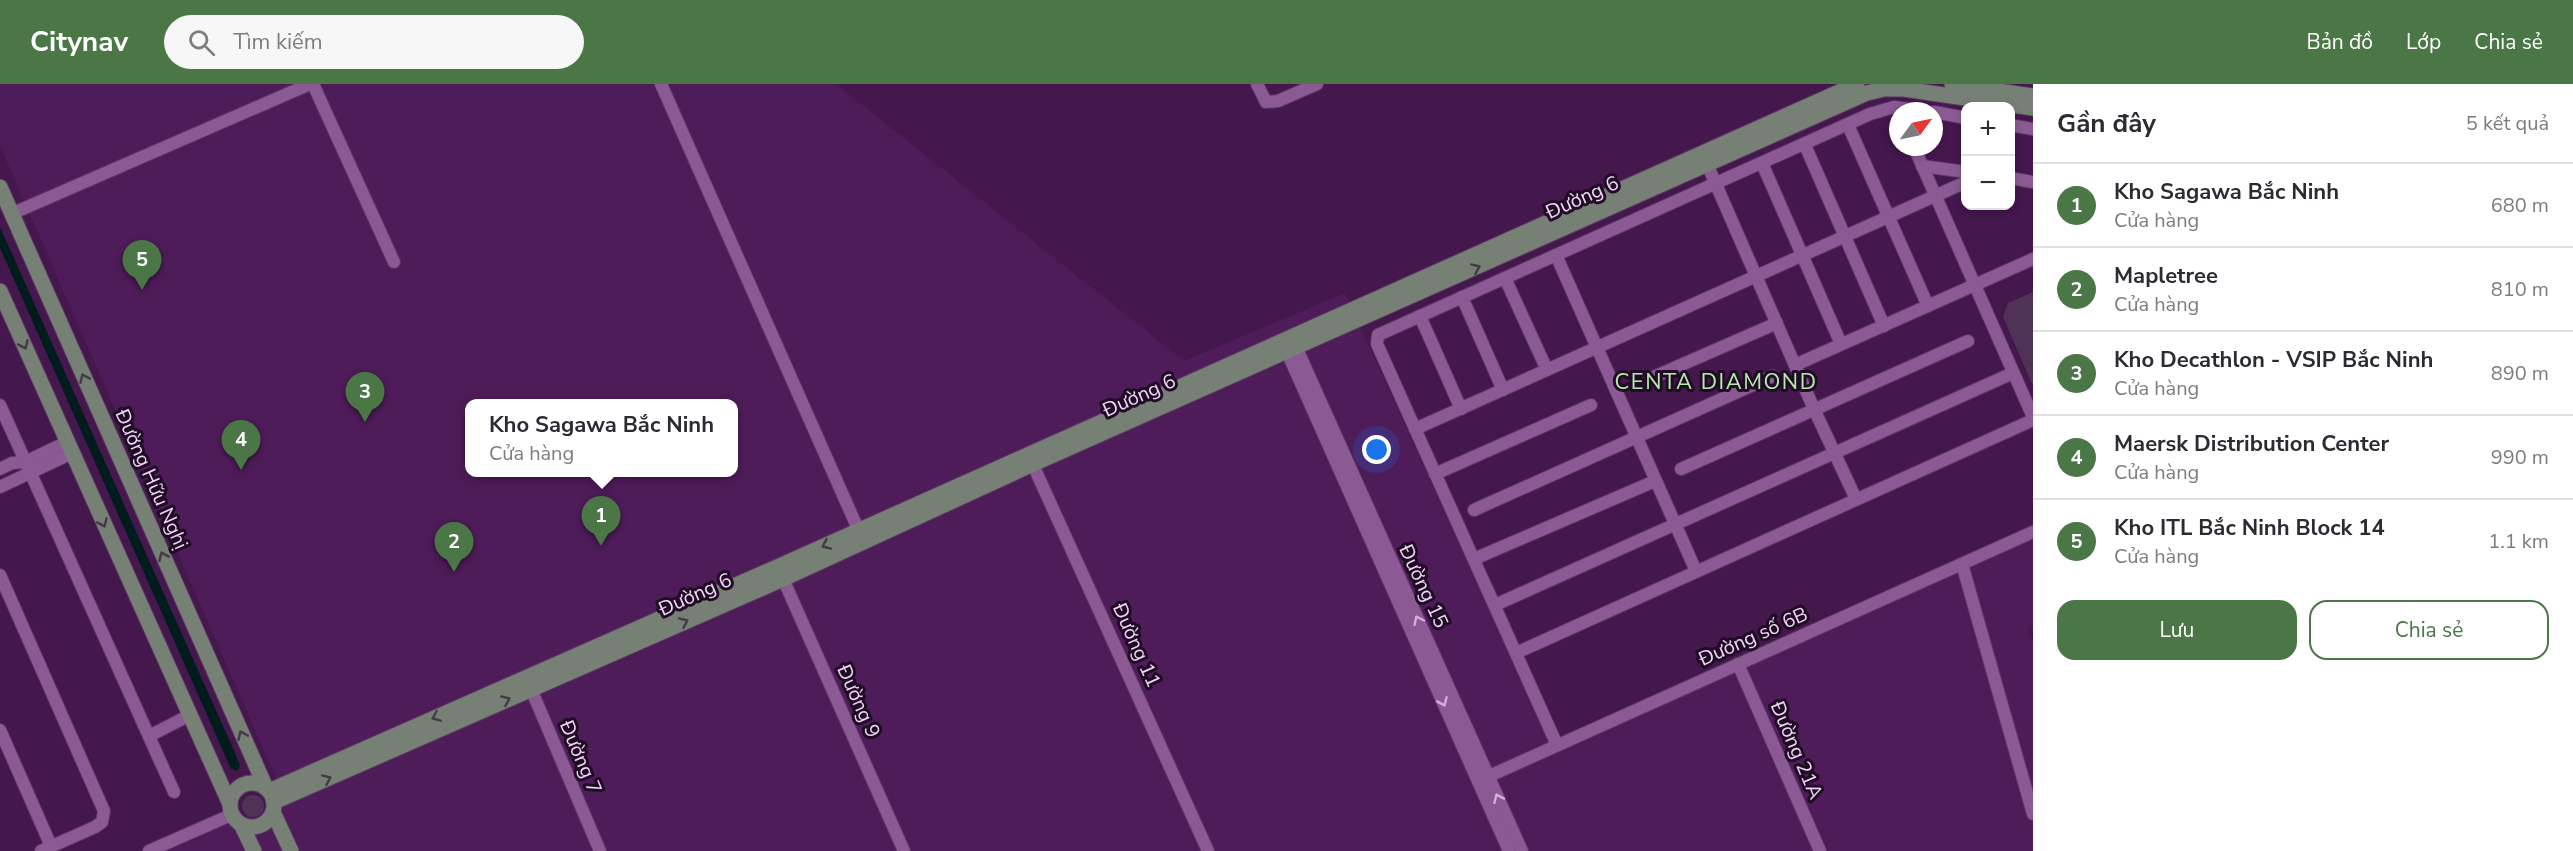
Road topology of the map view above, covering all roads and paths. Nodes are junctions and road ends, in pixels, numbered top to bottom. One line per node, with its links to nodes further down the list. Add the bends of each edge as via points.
1 (312, 84): 29 (street); 35 (street)
2 (661, 84): 75 (street)
3 (1257, 84): 4 (street, via 1266,102 1278,101)
4 (1317, 84)
5 (1857, 84): 19 (main road, Đường 6)
6 (1952, 84): 8 (main road)
7 (1897, 86): 9 (street); 10 (main road, Đường 6); 19 (main road, Đường 6, via 1867,93)
8 (2033, 96)
9 (1900, 102)
10 (2033, 108)
11 (1889, 109): 14 (street)
12 (1943, 114): 13 (street)
13 (1961, 117)
14 (1848, 125): 17 (street); 30 (street)
15 (2015, 126): 16 (street)
16 (2033, 129)
17 (1804, 145): 20 (street); 31 (street)
18 (1918, 156): 21 (street)
19 (1705, 159): 24 (street); 47 (main road, Đường 6)
20 (1762, 163): 24 (street); 33 (street)
21 (1923, 166): 22 (street); 28 (street)
22 (1961, 171)
23 (2015, 179): 25 (street)
24 (1716, 182): 32 (street); 36 (street)
25 (2033, 182)
26 (1961, 184): 28 (street)
27 (0, 187): 29 (main road, Đường Hữu Nghị)
28 (1935, 196): 30 (street); 38 (street)
29 (11, 214): 91 (main road, Đường Hữu Nghị, one-way to 29)
30 (1889, 217): 31 (street); 41 (street)
31 (1846, 235): 33 (street); 44 (street)
32 (1556, 255): 37 (street); 48 (street)
33 (1803, 255): 36 (street); 46 (street)
34 (2033, 259): 38 (street)
35 (394, 262)
36 (1756, 276): 43 (street); 48 (street)
37 (1505, 278): 40 (street); 50 (street)
38 (1974, 285): 41 (street); 51 (street)
39 (0, 291): 62 (main road, one-way to 62)
40 (1462, 297): 42 (street); 54 (street)
41 (1928, 306): 44 (street)
42 (1420, 316): 57 (street); 60 (street, via 1382,332 1376,339)
43 (1777, 323): 49 (street); 53 (street)
44 (1884, 326): 46 (street)
45 (1968, 341): 58 (street)
46 (1842, 344): 49 (street)
47 (1290, 345): 64 (main road, Đường 6); 89 (street, Đường 15)
48 (1596, 347): 50 (street); 61 (street)
49 (1795, 365): 58 (street)
50 (1547, 370): 54 (street)
51 (2013, 373): 59 (street); 63 (street)
52 (1773, 376): 61 (street)
53 (1642, 382)
54 (1503, 390): 57 (street)
55 (0, 405): 65 (street)
56 (1590, 405): 68 (street)
57 (1461, 409): 60 (street)
58 (1814, 409): 63 (street); 67 (street)
59 (2033, 419): 71 (street)
60 (1415, 429): 68 (street)
61 (1636, 437): 69 (street); 72 (street)
62 (69, 448): 65 (street); 85 (main road, one-way to 85)
63 (1834, 452): 71 (street); 73 (street)
64 (1031, 459): 75 (main road, Đường 6); 101 (street, Đường 11)
65 (28, 467): 66 (street, via 12,463); 70 (street); 87 (street)
66 (0, 469)
67 (1681, 469)
68 (1435, 474): 76 (street)
69 (1655, 481): 73 (street); 76 (street)
70 (0, 488)
71 (1856, 499): 78 (street)
72 (1474, 510)
73 (1674, 525): 78 (street); 81 (street)
74 (2033, 532): 77 (street, Đường số 6B)
75 (861, 536): 79 (main road, Đường 6)
76 (1474, 559): 81 (street)
77 (1962, 564): 83 (street, Đường số 6B); 93 (street)
78 (1696, 571): 82 (street)
79 (780, 573): 84 (main road, Đường 6); 100 (street, Đường 9)
80 (0, 575): 95 (street, via 104,811 98,825)
81 (1495, 605): 82 (street)
82 (1516, 653): 88 (street)
83 (1738, 664): 88 (street, Đường số 6B); 104 (street, Đường 21A)
84 (529, 684): 91 (main road, Đường 6); 99 (street, Đường 7)
85 (190, 715): 87 (street); 92 (main road)
86 (0, 730): 95 (street)
87 (149, 736): 90 (street)
88 (1557, 746): 89 (street, Đường số 6B)
89 (1483, 778): 102 (street, Đường 15); 103 (street, Đường 15, one-way to 89)
90 (174, 792)
91 (270, 798): 92 (main road, via 255,783 243,784 234,791); 94 (main road, via 263,825); 98 (main road, Đường Hữu Nghị)
92 (230, 808): 94 (main road); 96 (street)
93 (2033, 813)
94 (243, 826): 97 (main road)
95 (46, 849)
96 (148, 851)
97 (254, 851)
98 (291, 851)
99 (600, 851)
100 (904, 851)
101 (1208, 851)
102 (1509, 851)
103 (1522, 851)
104 (1820, 851)

